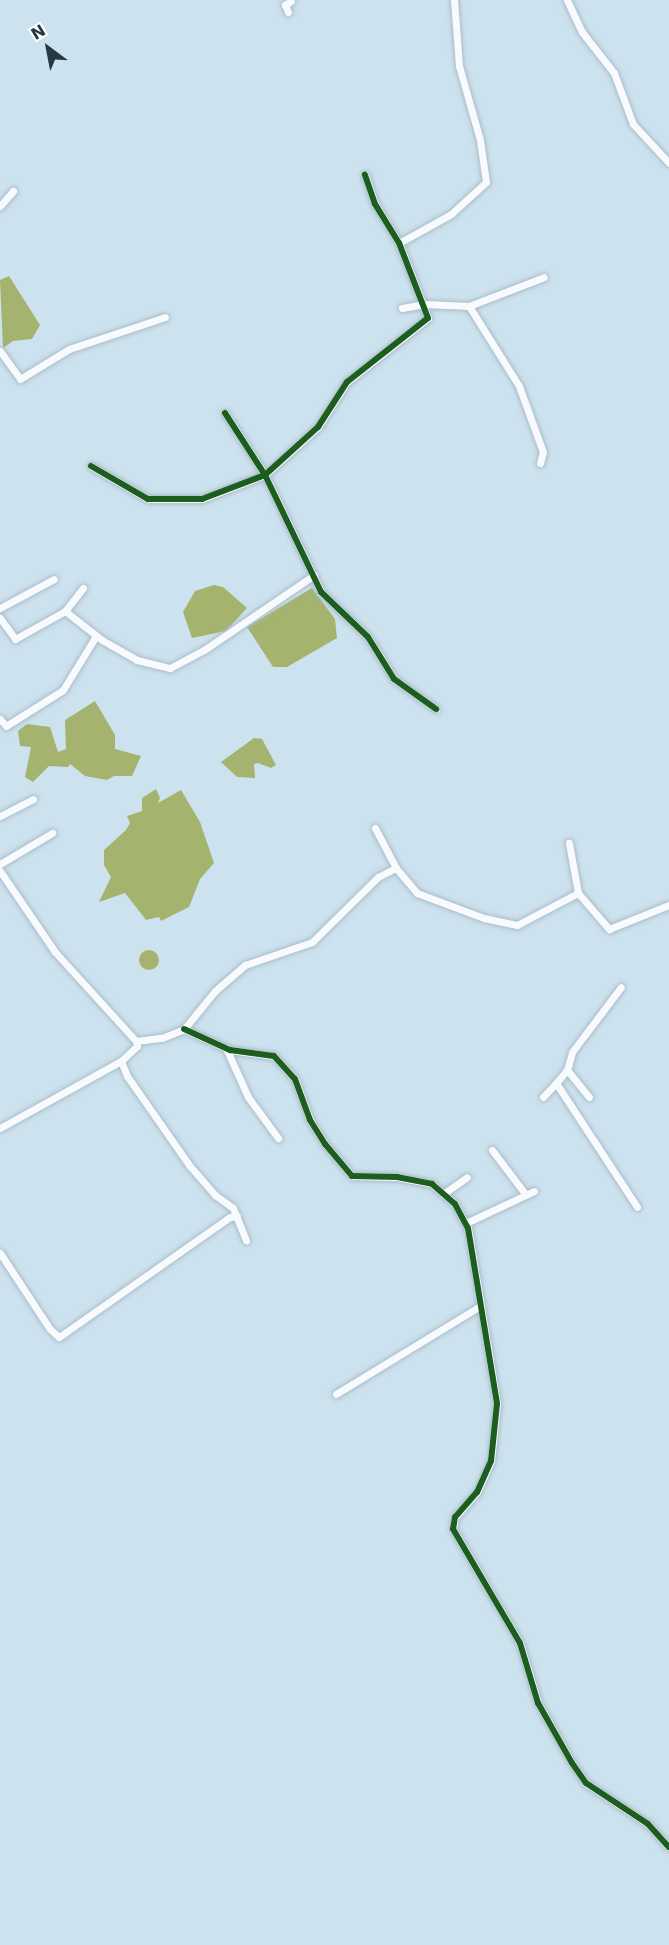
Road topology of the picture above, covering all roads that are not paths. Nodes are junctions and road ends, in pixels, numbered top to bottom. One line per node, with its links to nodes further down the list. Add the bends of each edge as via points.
1 (292, 0): 4 (street, via 285,5)
2 (454, 0): 9 (street, via 459,66 480,140 486,182 451,214)
3 (567, 0): 5 (street, via 582,32 614,73 633,124)
4 (288, 12)
5 (669, 163)
6 (365, 175): 9 (street, via 375,204)
7 (13, 191): 8 (street)
8 (0, 206)
9 (399, 243): 11 (street)
10 (544, 277): 12 (street)
11 (425, 304): 12 (street); 13 (street); 19 (street, via 428,318 347,382 318,427)
12 (469, 306): 17 (street, via 519,386 543,452)
13 (402, 308)
14 (165, 317): 15 (street, via 69,350 20,379)
15 (0, 351)
16 (225, 413): 19 (street)
17 (540, 463)
18 (91, 466): 19 (street, via 148,500 202,499)
19 (265, 475): 20 (street)
20 (314, 575): 26 (street, via 204,650 170,668 137,660); 27 (street, via 321,592 368,638 394,679)
21 (54, 579): 23 (street)
22 (83, 588): 24 (street)
23 (0, 608)
24 (65, 611): 25 (street, via 15,639); 26 (street)
25 (0, 618)
26 (96, 636): 28 (street, via 63,690 6,726)
27 (436, 709)
28 (0, 718)
29 (33, 799): 30 (street)
30 (0, 816)
31 (375, 828): 35 (street)
32 (52, 833): 34 (street)
33 (569, 843): 37 (street)
34 (0, 864)
35 (396, 868): 37 (street, via 417,893 452,908 518,925); 40 (street, via 378,877 312,942 238,970)
36 (0, 871): 41 (street, via 55,952)
37 (578, 892): 38 (street, via 609,929)
38 (669, 905)
39 (621, 987): 44 (street, via 572,1052)
40 (184, 1029): 41 (street, via 162,1038); 42 (street)
41 (136, 1041): 43 (street, via 137,1046)
42 (226, 1048): 49 (street, via 248,1097); 53 (street, via 274,1056 295,1079 310,1120 325,1144 352,1176 397,1177 432,1184)
43 (121, 1061): 48 (street); 56 (street, via 127,1076 189,1166)
44 (567, 1070): 45 (street); 47 (street)
45 (555, 1083): 46 (street); 55 (street)
46 (543, 1097)
47 (589, 1097)
48 (0, 1128)
49 (278, 1138)
50 (492, 1150): 54 (street)
51 (467, 1177): 53 (street)
52 (534, 1191): 54 (street)
53 (443, 1194): 57 (street)
54 (526, 1195): 57 (street)
55 (637, 1207)
56 (237, 1216): 58 (street); 59 (street, via 230,1217 59,1337)
57 (466, 1223): 60 (street)
58 (246, 1240)
59 (0, 1253)
60 (480, 1306): 61 (street); 62 (street, via 496,1382 494,1440 486,1474 477,1492 455,1517 453,1529 520,1643 538,1703 572,1763 586,1783 648,1824)
61 (336, 1394)
62 (669, 1847)

